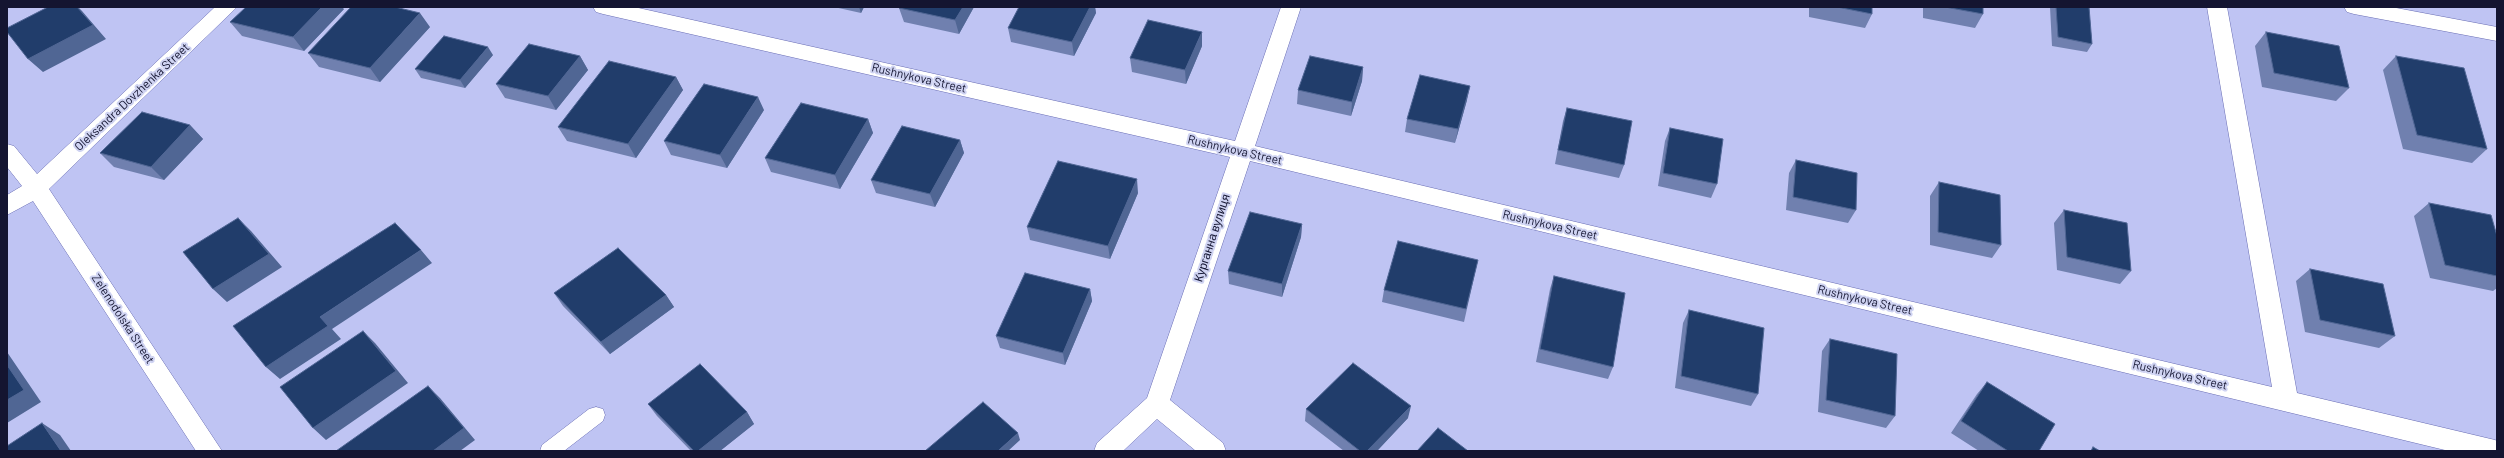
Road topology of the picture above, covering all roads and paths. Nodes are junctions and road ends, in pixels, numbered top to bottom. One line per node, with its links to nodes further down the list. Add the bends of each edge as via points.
1 (227, 7): 9 (street, Oleksandra Dovzhenka Street)
2 (603, 7): 7 (street, Rushnykova Street)
3 (1291, 7): 7 (street, Курганна вулиця)
4 (2217, 7): 11 (street)
5 (2354, 7): 6 (street)
6 (2497, 34)
7 (1241, 151): 11 (street, Rushnykova Street); 12 (street, Курганна вулиця)
8 (7, 152): 9 (street, Zelenodolska Street)
9 (36, 188): 10 (street); 15 (street, Zelenodolska Street)
10 (7, 206)
11 (2286, 400): 14 (street, Rushnykova Street)
12 (1157, 404): 17 (street, Курганна вулиця); 18 (street)
13 (596, 415): 16 (lane)
14 (2451, 446): 19 (street, Rushnykova Street)
15 (210, 451)
16 (549, 451)
17 (1106, 451)
18 (1214, 451)
19 (2495, 451)

